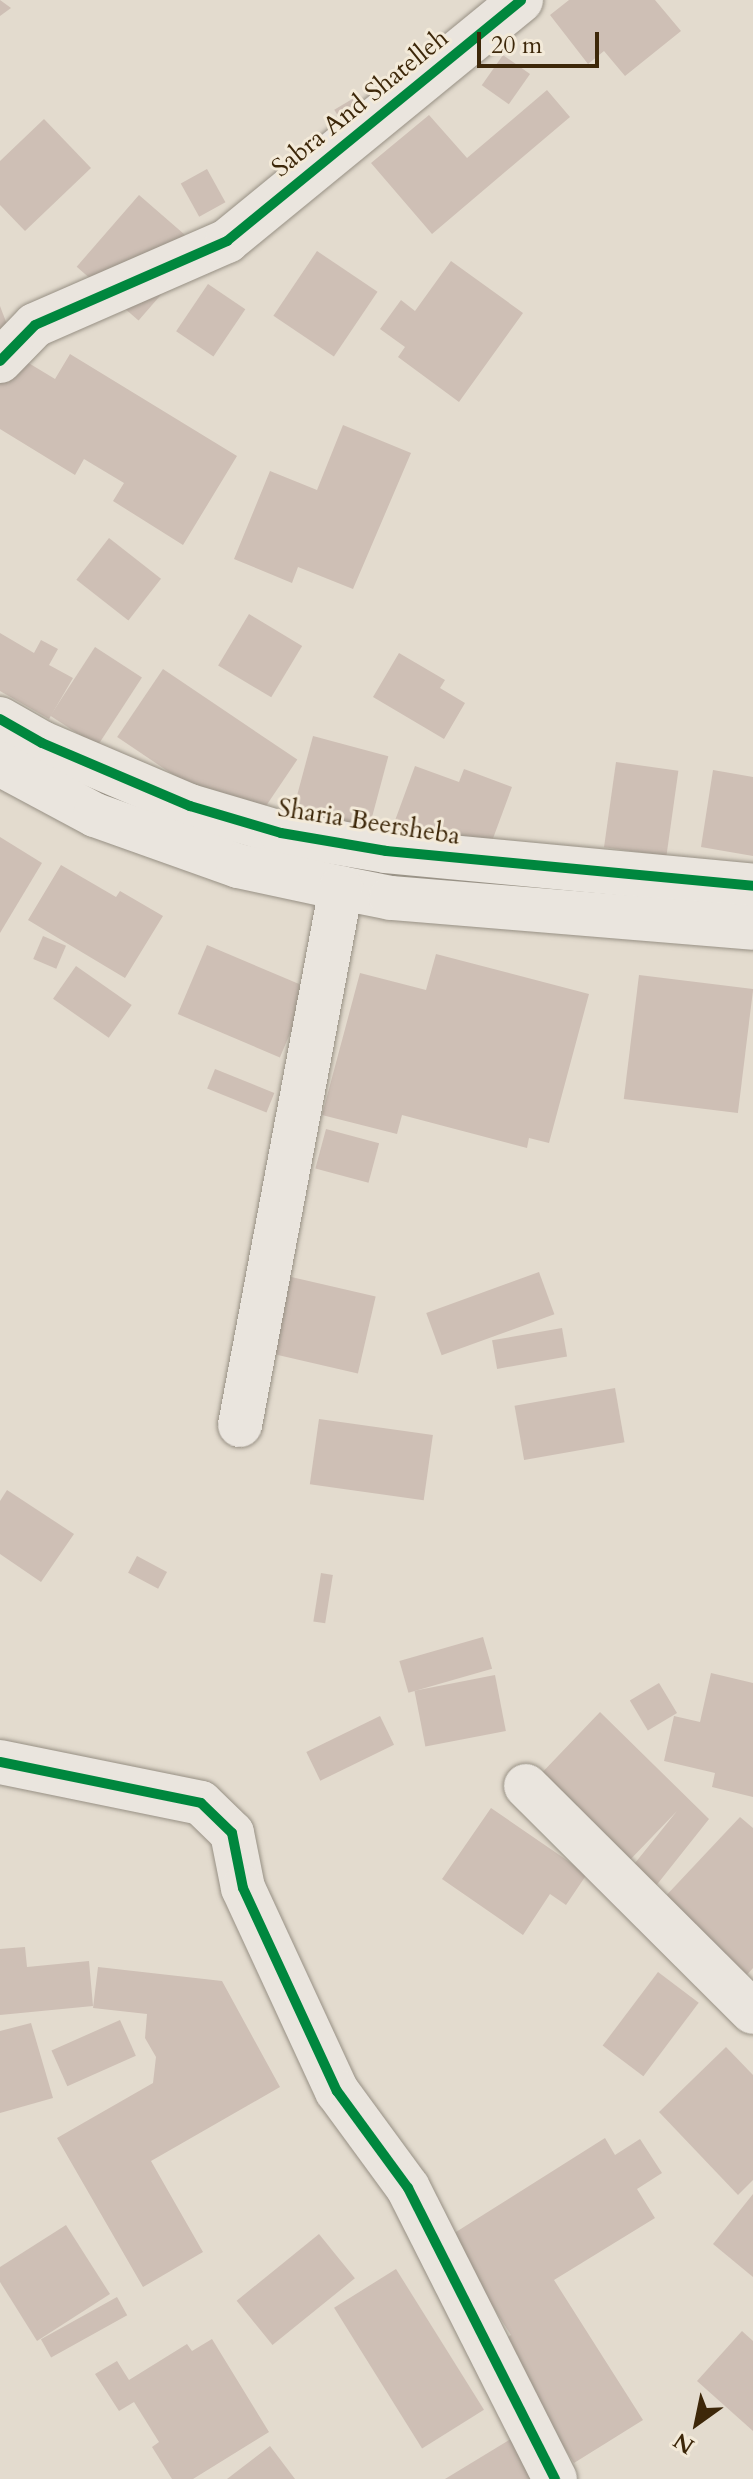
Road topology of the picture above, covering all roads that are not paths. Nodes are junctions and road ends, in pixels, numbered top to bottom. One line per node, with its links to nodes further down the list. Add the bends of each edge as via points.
1 (521, 0): 2 (street, Sabra And Shatelleh, via 227,241 35,325)
2 (0, 361)
3 (0, 719): 5 (street, Sharia Beersheba, via 42,743 190,806 281,833 386,851)
4 (0, 764): 6 (street, via 95,815 238,866)
5 (753, 886)
6 (341, 888): 7 (street, via 391,898); 8 (street)
7 (753, 928)
8 (240, 1425)
9 (0, 1762): 12 (street, via 201,1803 232,1833 243,1888 337,2091 408,2188)
10 (526, 1786): 11 (street)
11 (753, 2012)
12 (555, 2479)

